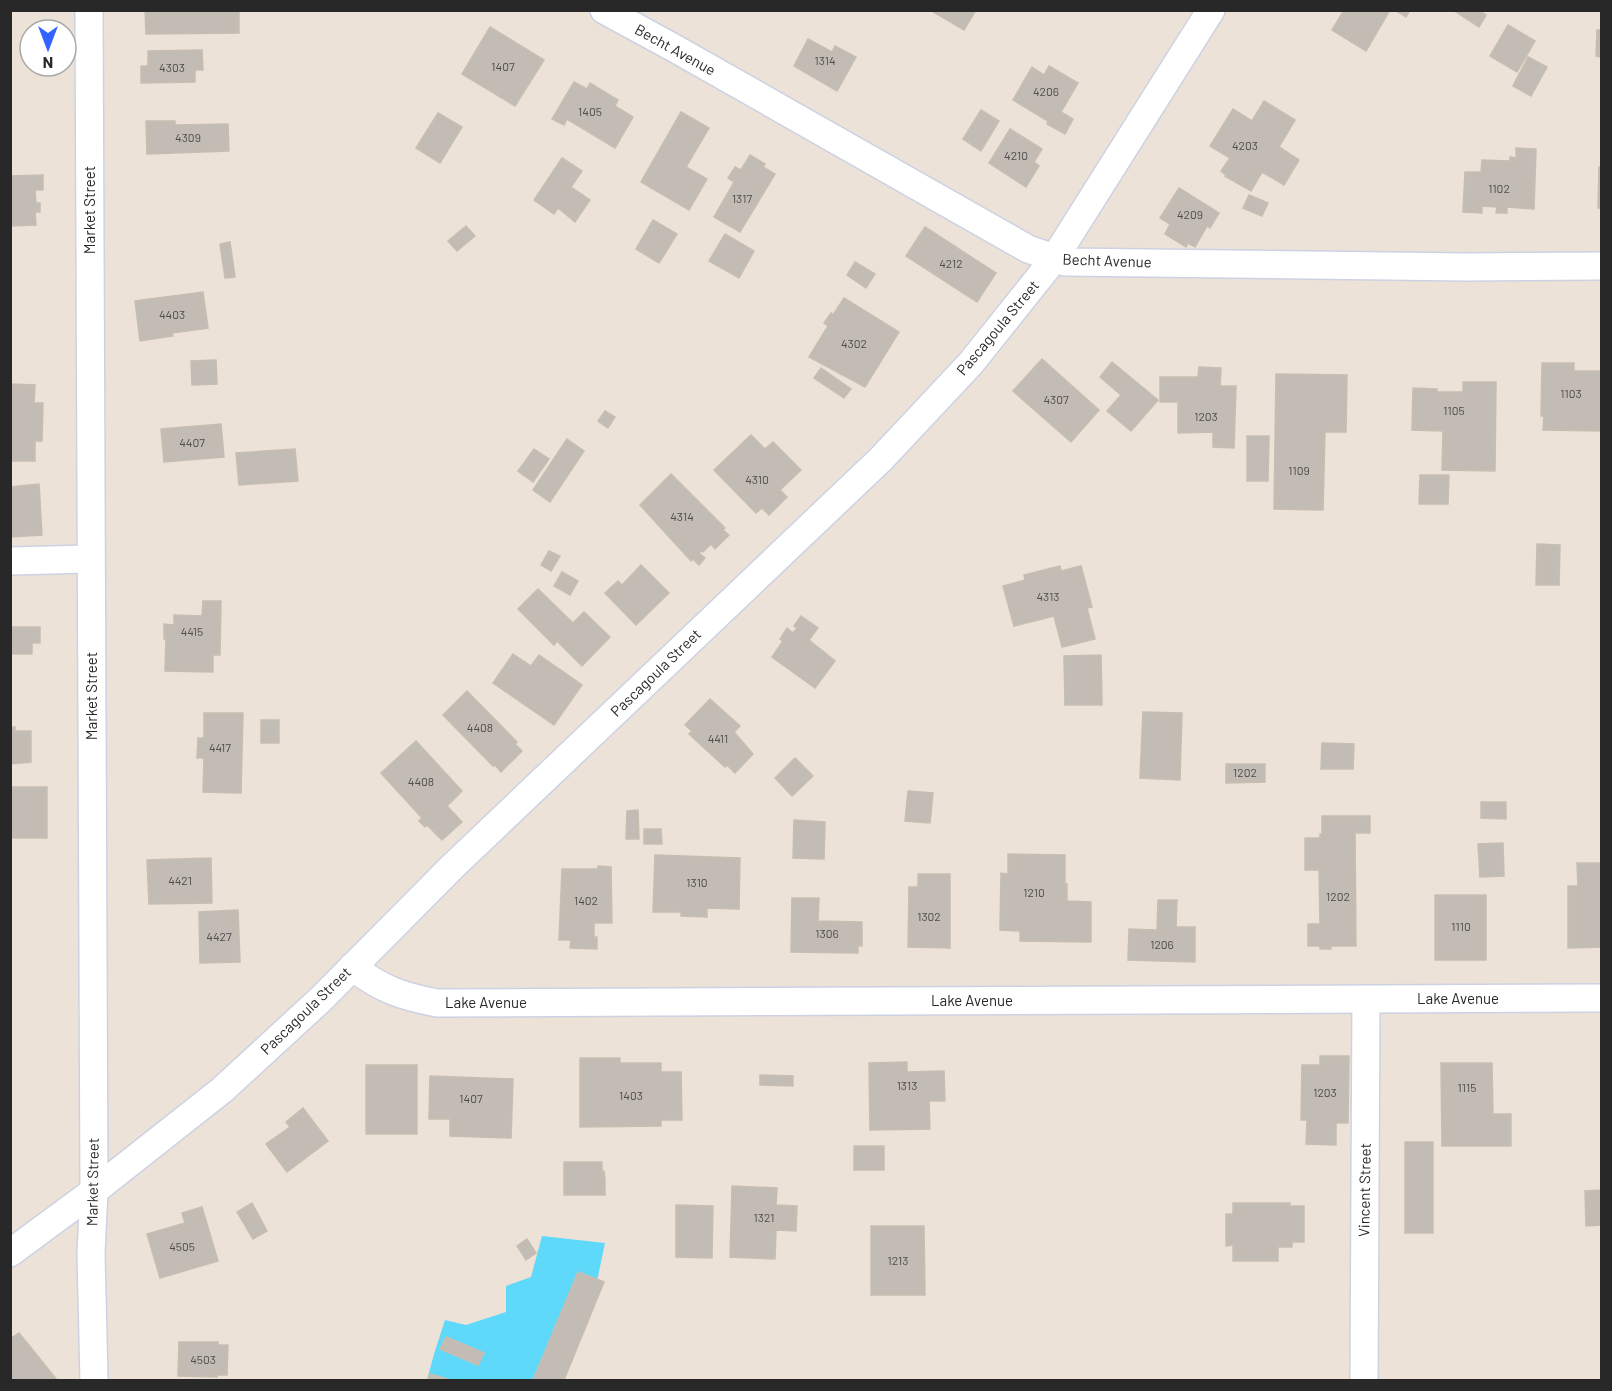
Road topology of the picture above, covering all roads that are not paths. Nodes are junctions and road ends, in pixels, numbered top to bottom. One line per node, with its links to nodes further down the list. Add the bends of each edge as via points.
1 (89, 10): 6 (street, Market Street)
2 (604, 10): 4 (street, Becht Avenue)
3 (1211, 10): 4 (street, Pascagoula Street)
4 (1054, 260): 5 (street, Becht Avenue); 8 (street, Pascagoula Street, via 970,363 881,459)
5 (1602, 266)
6 (91, 559): 7 (street); 11 (street, Market Street)
7 (10, 561)
8 (352, 967): 10 (street, Lake Avenue, via 376,984 406,997 437,1003); 11 (street, Pascagoula Street, via 222,1090)
9 (1602, 998): 10 (street, Lake Avenue)
10 (1366, 1000): 14 (street, Vincent Street)
11 (94, 1191): 12 (street, Pascagoula Street); 13 (street, Market Street)
12 (10, 1253)
13 (94, 1380)
14 (1364, 1380)

